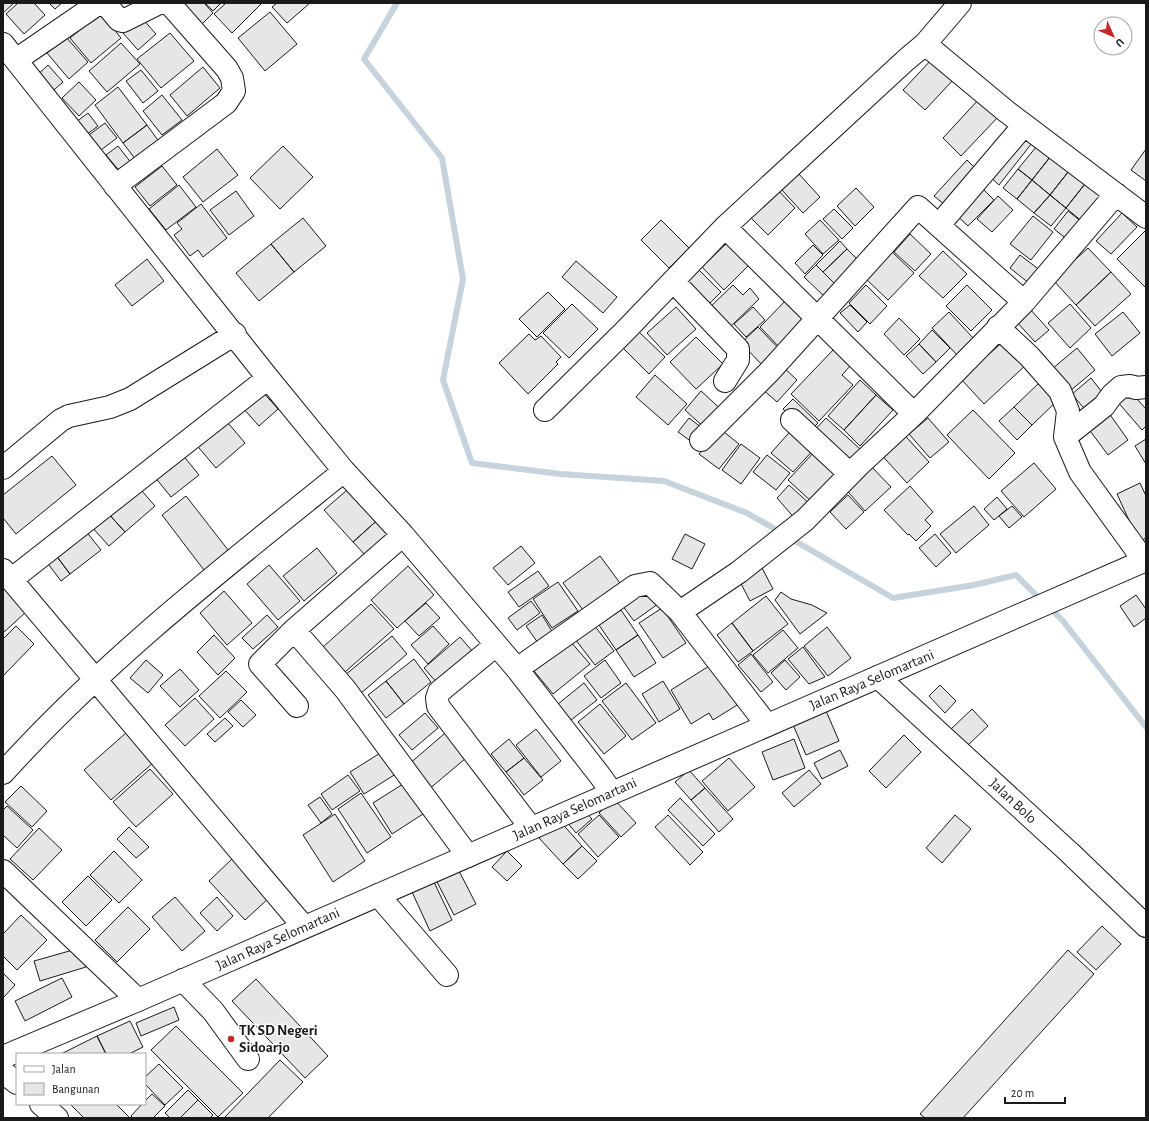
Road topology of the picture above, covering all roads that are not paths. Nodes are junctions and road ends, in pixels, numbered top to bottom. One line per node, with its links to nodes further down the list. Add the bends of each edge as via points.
1 (99, 3): 7 (street)
2 (105, 3): 3 (street, via 119,20 123,21)
3 (159, 3)
4 (169, 3): 9 (street, via 226,69 232,78 234,92 226,103)
5 (960, 3): 6 (street)
6 (925, 44): 8 (street); 13 (street)
7 (9, 52): 9 (street)
8 (1024, 125): 10 (street); 12 (street)
9 (114, 186): 18 (street)
10 (1116, 194): 11 (street); 15 (street)
11 (1146, 217)
12 (939, 225): 15 (street); 16 (street, via 918,207)
13 (725, 228): 14 (street); 16 (street)
14 (673, 281): 20 (street, via 738,348 738,360); 22 (street)
15 (1024, 302): 17 (street)
16 (816, 319): 23 (street); 26 (street, via 770,371)
17 (998, 327): 23 (street); 25 (street, via 1030,356 1060,391 1068,411)
18 (235, 334): 19 (street); 27 (street, via 130,399 61,420)
19 (268, 378): 28 (street); 32 (street)
20 (726, 381)
21 (1146, 387): 25 (street, via 1121,387 1104,406)
22 (545, 410)
23 (914, 414): 29 (street)
24 (792, 420): 29 (street)
25 (1066, 437): 31 (street, via 1080,472)
26 (701, 440)
27 (3, 468)
28 (344, 471): 30 (street); 38 (street, via 229,564)
29 (850, 474): 33 (street, via 805,520 775,545)
30 (403, 535): 34 (street); 35 (street)
31 (1144, 560): 37 (street, Jalan Raya Selomartani)
32 (8, 575): 38 (street)
33 (680, 612): 36 (street, via 650,583 635,586); 40 (street)
34 (294, 630): 39 (street, via 260,664); 44 (street, via 345,689)
35 (496, 644): 36 (street); 43 (street, via 439,692 438,706)
36 (517, 669): 42 (street)
37 (878, 677): 40 (street, Jalan Raya Selomartani); 47 (street, Jalan Bolo)
38 (95, 678): 41 (street, via 34,738); 48 (street)
39 (298, 706)
40 (767, 725): 42 (street, Jalan Raya Selomartani)
41 (3, 773)
42 (612, 793): 43 (street, Jalan Raya Selomartani)
43 (531, 828): 44 (street, Jalan Raya Selomartani)
44 (468, 856): 46 (street, Jalan Raya Selomartani)
45 (3, 871): 51 (street)
46 (378, 895): 48 (street, Jalan Raya Selomartani); 49 (street)
47 (1146, 926)
48 (304, 927): 50 (street, Jalan Raya Selomartani)
49 (447, 975)
50 (183, 980): 51 (street, Jalan Raya Selomartani); 53 (street, via 213,1011)
51 (138, 1000): 52 (street, Jalan Raya Selomartani)
52 (41, 1053)
53 (248, 1060)
54 (16, 1067): 55 (street, Jalan Raya Selomartani)
55 (6, 1072)
56 (42, 1105): 57 (street)
57 (57, 1118)

